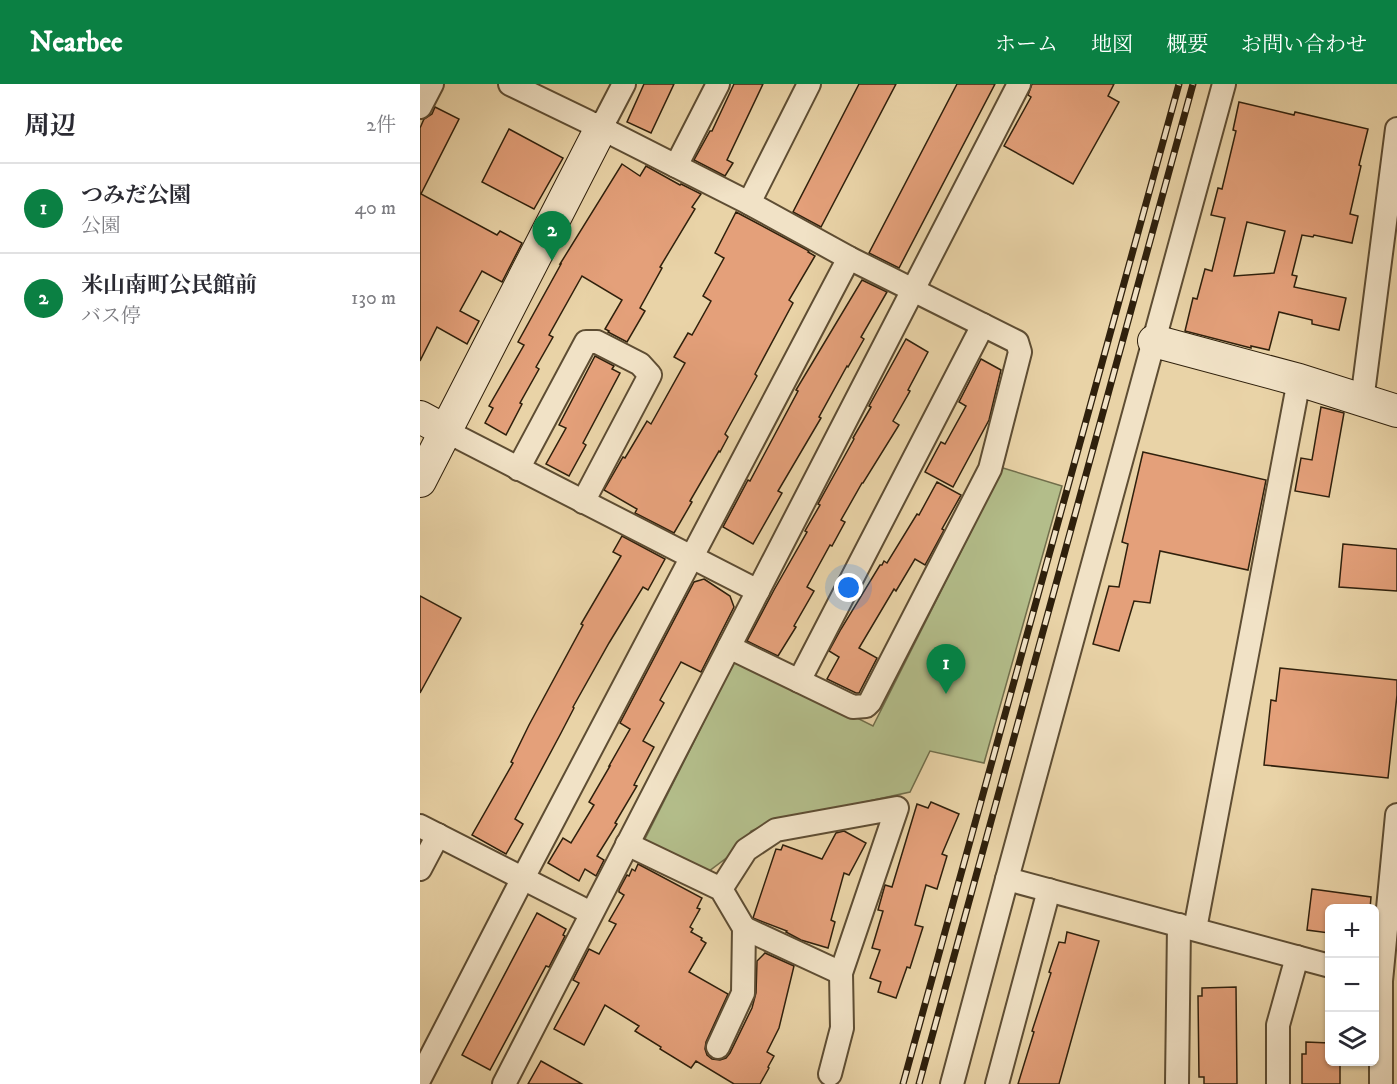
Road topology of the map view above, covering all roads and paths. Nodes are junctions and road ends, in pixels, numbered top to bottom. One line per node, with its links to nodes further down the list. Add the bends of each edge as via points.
1 (432, 84): 8 (street)
2 (510, 84): 9 (street)
3 (624, 84): 9 (street)
4 (718, 84): 11 (street)
5 (809, 84): 12 (street)
6 (1019, 84): 14 (street)
7 (1224, 84): 16 (street)
8 (420, 107)
9 (601, 128): 11 (street); 20 (street)
10 (1397, 129): 18 (street)
11 (676, 166): 12 (street)
12 (749, 203): 13 (street)
13 (849, 258): 14 (street); 24 (street)
14 (912, 290): 15 (street); 25 (street)
15 (983, 325): 27 (street); 27 (street, via 1017,342 1020,352 990,469 870,702 853,708)
16 (1154, 341): 17 (street); 33 (street)
17 (1299, 380): 18 (street); 37 (street)
18 (1362, 401): 19 (street)
19 (1397, 411)
20 (433, 424): 21 (street); 22 (street)
21 (518, 469): 23 (street); 23 (street, via 586,342 597,342 640,364 650,375)
22 (420, 482)
23 (583, 502): 24 (street)
24 (692, 558): 25 (street); 32 (street)
25 (758, 591): 26 (street)
26 (729, 647): 27 (street); 30 (street)
27 (799, 681)
28 (1397, 815): 42 (street)
29 (429, 830): 31 (street); 32 (street)
30 (627, 844): 34 (street); 36 (street)
31 (420, 869)
32 (523, 878): 36 (street); 45 (street)
33 (1006, 879): 35 (street); 47 (street)
34 (720, 889): 38 (street); 41 (street, via 746,850 777,830 897,808)
35 (1048, 890): 37 (street); 48 (street)
36 (591, 913): 46 (street)
37 (1187, 927): 39 (street); 49 (street)
38 (744, 928): 41 (street); 43 (street, via 742,993)
39 (1296, 957): 40 (street); 50 (street, via 1278,1026)
40 (1325, 965)
41 (841, 974): 44 (street, via 842,1028)
42 (1384, 981): 51 (street)
43 (718, 1047)
44 (830, 1074)
45 (420, 1078)
46 (504, 1084)
47 (952, 1084)
48 (997, 1084)
49 (1177, 1084)
50 (1278, 1084)
51 (1381, 1084)

